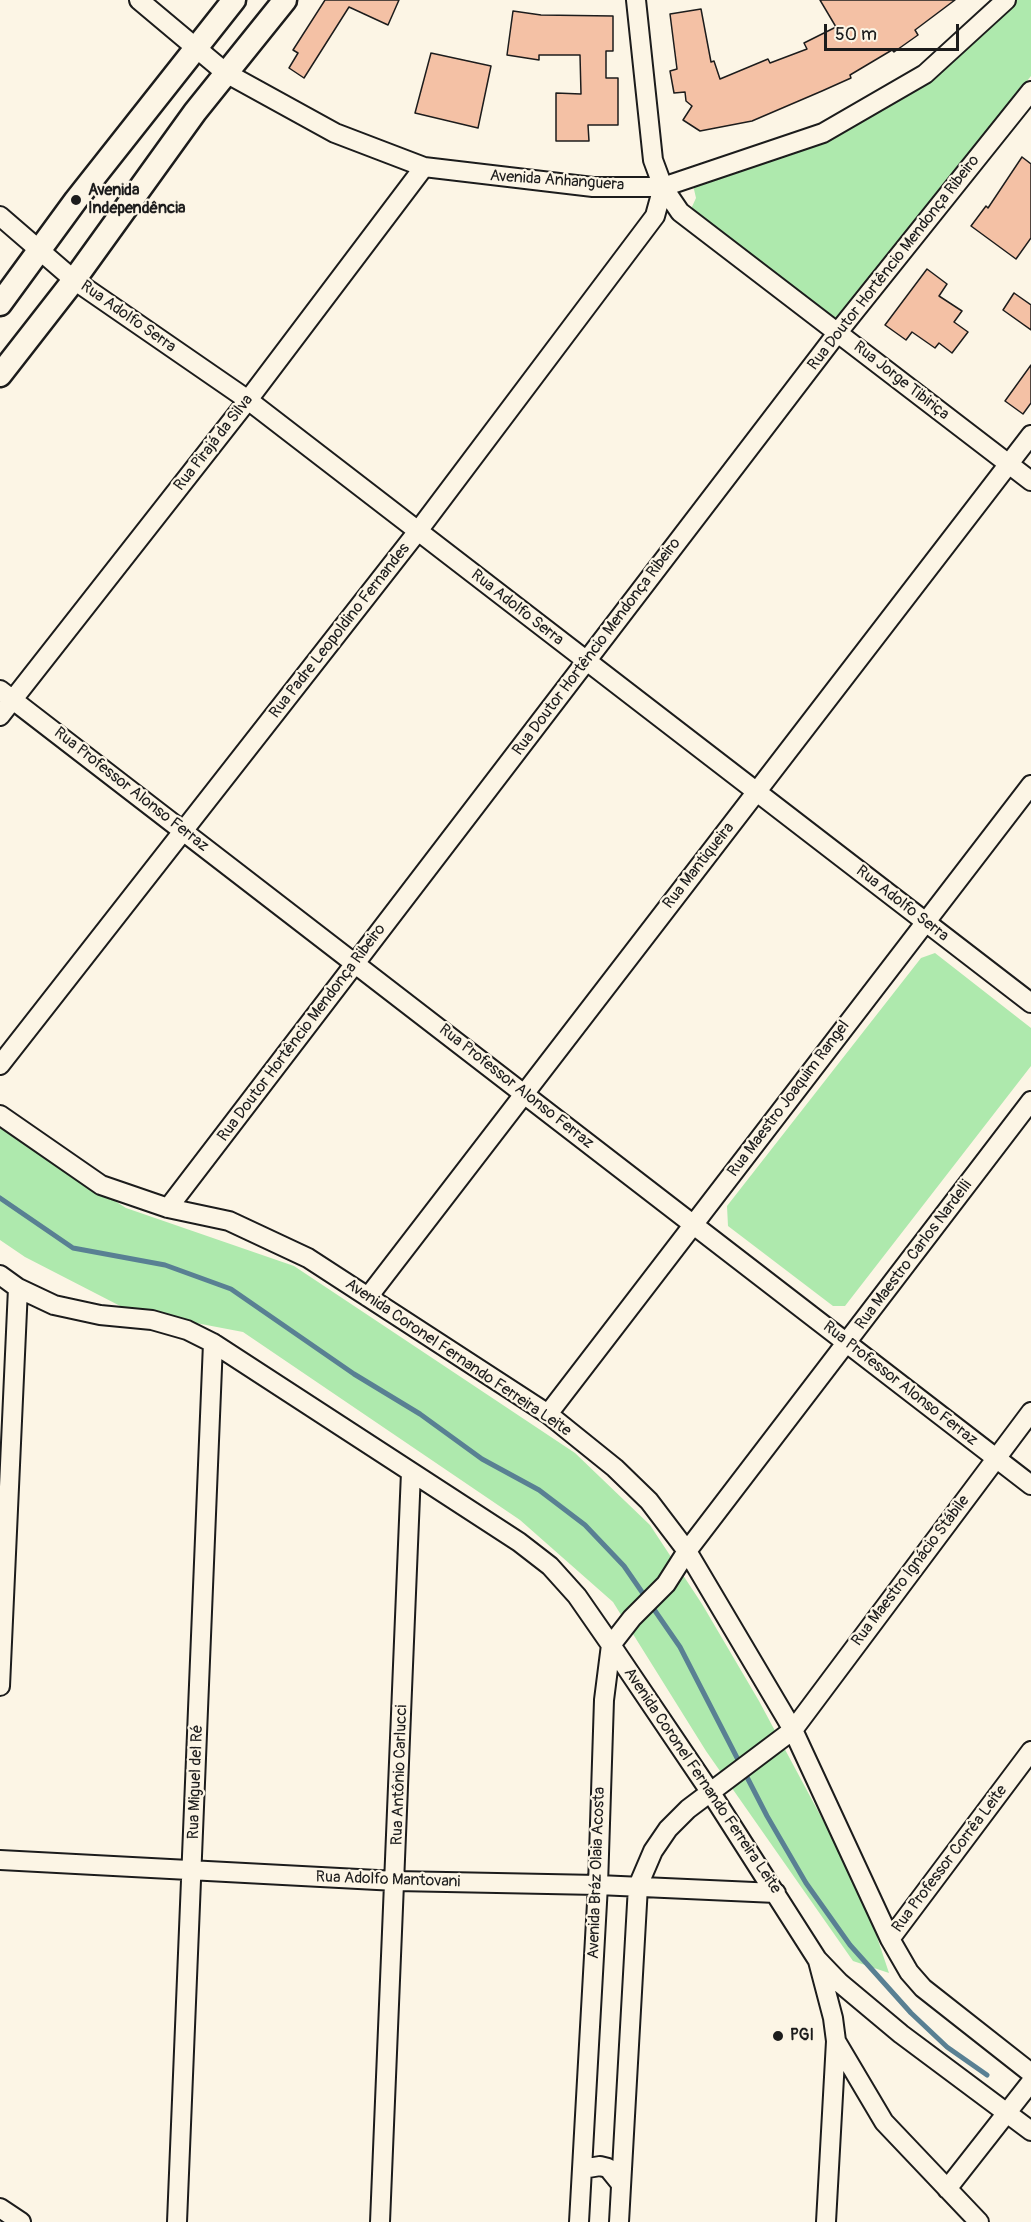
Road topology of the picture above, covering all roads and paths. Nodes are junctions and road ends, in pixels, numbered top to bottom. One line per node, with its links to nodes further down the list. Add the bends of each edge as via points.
1 (139, 0): 7 (street, Avenida Anhanguera)
2 (285, 0): 6 (main road)
3 (636, 0): 13 (street, Rua Jorge Tibiriça, via 653,160)
4 (1006, 0): 13 (street, Avenida Anhanguera, via 925,74 823,133)
5 (229, 7): 6 (main road); 7 (main road)
6 (255, 37): 8 (main road)
7 (195, 48): 8 (street, Avenida Anhanguera); 9 (main road)
8 (226, 73): 11 (main road); 12 (street, Avenida Anhanguera, via 335,133)
9 (164, 88): 11 (main road); 15 (main road)
10 (1031, 91): 18 (street, Rua Doutor Hortêncio Mendonça Ribeiro)
11 (195, 112): 16 (main road)
12 (424, 167): 13 (street, Avenida Anhanguera, via 593,187); 20 (street, Rua Pirajá da Silva)
13 (663, 187): 18 (street, Rua Jorge Tibiriça, via 680,212); 24 (street, Rua Padre Leopoldino Fernandes, via 655,216)
14 (0, 216): 15 (street, Rua Adolfo Serra)
15 (39, 251): 16 (street, Rua Adolfo Serra); 17 (main road)
16 (74, 280): 19 (main road); 20 (street, Rua Adolfo Serra)
17 (0, 304)
18 (838, 333): 22 (street, Rua Jorge Tibiriça); 25 (street, Rua Doutor Hortêncio Mendonça Ribeiro)
19 (0, 375)
20 (248, 400): 24 (street, Rua Adolfo Serra); 26 (street, Rua Pirajá da Silva)
21 (1031, 435): 22 (street, Rua Mantiqueira)
22 (1009, 464): 23 (street, Rua Jorge Tibiriça); 29 (street, Rua Mantiqueira)
23 (1031, 481)
24 (418, 531): 25 (street, Rua Adolfo Serra); 30 (street, Rua Padre Leopoldino Fernandes)
25 (586, 662): 29 (street, Rua Adolfo Serra); 32 (street, Rua Doutor Hortêncio Mendonça Ribeiro)
26 (6, 694): 27 (street, Rua Pirajá da Silva); 30 (street, Rua Professor Alonso Ferraz)
27 (0, 716)
28 (1031, 785): 31 (street, Rua Maestro Joaquim Rangel)
29 (756, 792): 31 (street, Rua Adolfo Serra); 35 (street, Rua Mantiqueira)
30 (184, 831): 32 (street, Rua Professor Alonso Ferraz); 34 (street, Rua Padre Leopoldino Fernandes)
31 (924, 921): 33 (street, Rua Adolfo Serra); 39 (street, Rua Maestro Joaquim Rangel)
32 (355, 963): 35 (street, Rua Professor Alonso Ferraz); 38 (street, Rua Doutor Hortêncio Mendonça Ribeiro)
33 (1031, 1004)
34 (0, 1065)
35 (525, 1093): 39 (street, Rua Professor Alonso Ferraz); 42 (street, Rua Mantiqueira)
36 (1031, 1101): 45 (street, Rua Maestro Carlos Nardelli)
37 (0, 1114): 38 (street, Avenida Coronel Fernando Ferreira Leite, via 101,1185)
38 (168, 1209): 42 (street, Avenida Coronel Fernando Ferreira Leite, via 229,1221 272,1239)
39 (693, 1225): 45 (street, Rua Professor Alonso Ferraz); 47 (street, Rua Maestro Joaquim Rangel)
40 (0, 1275): 41 (street, Avenida Coronel Fernando Ferreira Leite)
41 (18, 1288): 43 (street); 44 (street, Avenida Coronel Fernando Ferreira Leite, via 54,1305 152,1320)
42 (368, 1297): 47 (street, Avenida Coronel Fernando Ferreira Leite)
43 (7, 1338): 53 (street)
44 (213, 1343): 49 (street, Avenida Coronel Fernando Ferreira Leite); 58 (street, Rua Miguel del Ré)
45 (847, 1343): 48 (street, Rua Professor Alonso Ferraz); 51 (street, Rua Maestro Carlos Nardelli)
46 (1031, 1412): 48 (street, Rua Maestro Ignácio Stábile)
47 (548, 1414): 51 (street, Avenida Coronel Fernando Ferreira Leite, via 650,1501)
48 (996, 1458): 50 (street, Rua Professor Alonso Ferraz); 54 (street, Rua Maestro Ignácio Stábile)
49 (411, 1472): 52 (street, Avenida Coronel Fernando Ferreira Leite, via 550,1566 577,1596); 59 (street, Rua Antônio Carlucci)
50 (1031, 1485)
51 (687, 1551): 52 (street, via 666,1584); 54 (street, Avenida Coronel Fernando Ferreira Leite)
52 (611, 1645): 56 (street, Avenida Coronel Fernando Ferreira Leite); 60 (street, Avenida Bráz Olaia Acosta, via 604,1700)
53 (0, 1686)
54 (793, 1730): 56 (street); 63 (street, Avenida Coronel Fernando Ferreira Leite)
55 (1031, 1750): 63 (street, Rua Professor Corrêa Leite)
56 (711, 1792): 61 (street, via 668,1829 653,1851); 62 (street, Avenida Coronel Fernando Ferreira Leite)
57 (0, 1860): 58 (street, Rua Adolfo Mantovani)
58 (192, 1871): 59 (street, Rua Adolfo Mantovani); 75 (street, Rua Miguel del Ré)
59 (396, 1881): 60 (street, Rua Adolfo Mantovani); 76 (street, Rua Antônio Carlucci)
60 (598, 1885): 61 (street, Rua Adolfo Mantovani); 70 (street, Avenida Bráz Olaia Acosta)
61 (638, 1886): 62 (street, Rua Adolfo Mantovani); 71 (street)
62 (777, 1893): 64 (street, Avenida Coronel Fernando Ferreira Leite)
63 (890, 1939): 66 (street, Avenida Coronel Fernando Ferreira Leite, via 923,1988)
64 (817, 1959): 65 (street); 68 (street, via 901,2034)
65 (836, 2041): 72 (street, via 884,2122); 79 (street)
66 (1031, 2073)
67 (1031, 2082): 68 (street)
68 (1006, 2113): 69 (street); 72 (street)
69 (1031, 2131)
70 (582, 2169): 71 (street, via 608,2168); 77 (street, Avenida Bráz Olaia Acosta)
71 (621, 2184): 78 (street)
72 (946, 2189): 80 (street)
73 (0, 2208): 74 (street)
74 (21, 2222)
75 (177, 2222)
76 (380, 2222)
77 (579, 2222)
78 (619, 2222)
79 (826, 2222)
80 (979, 2222)

